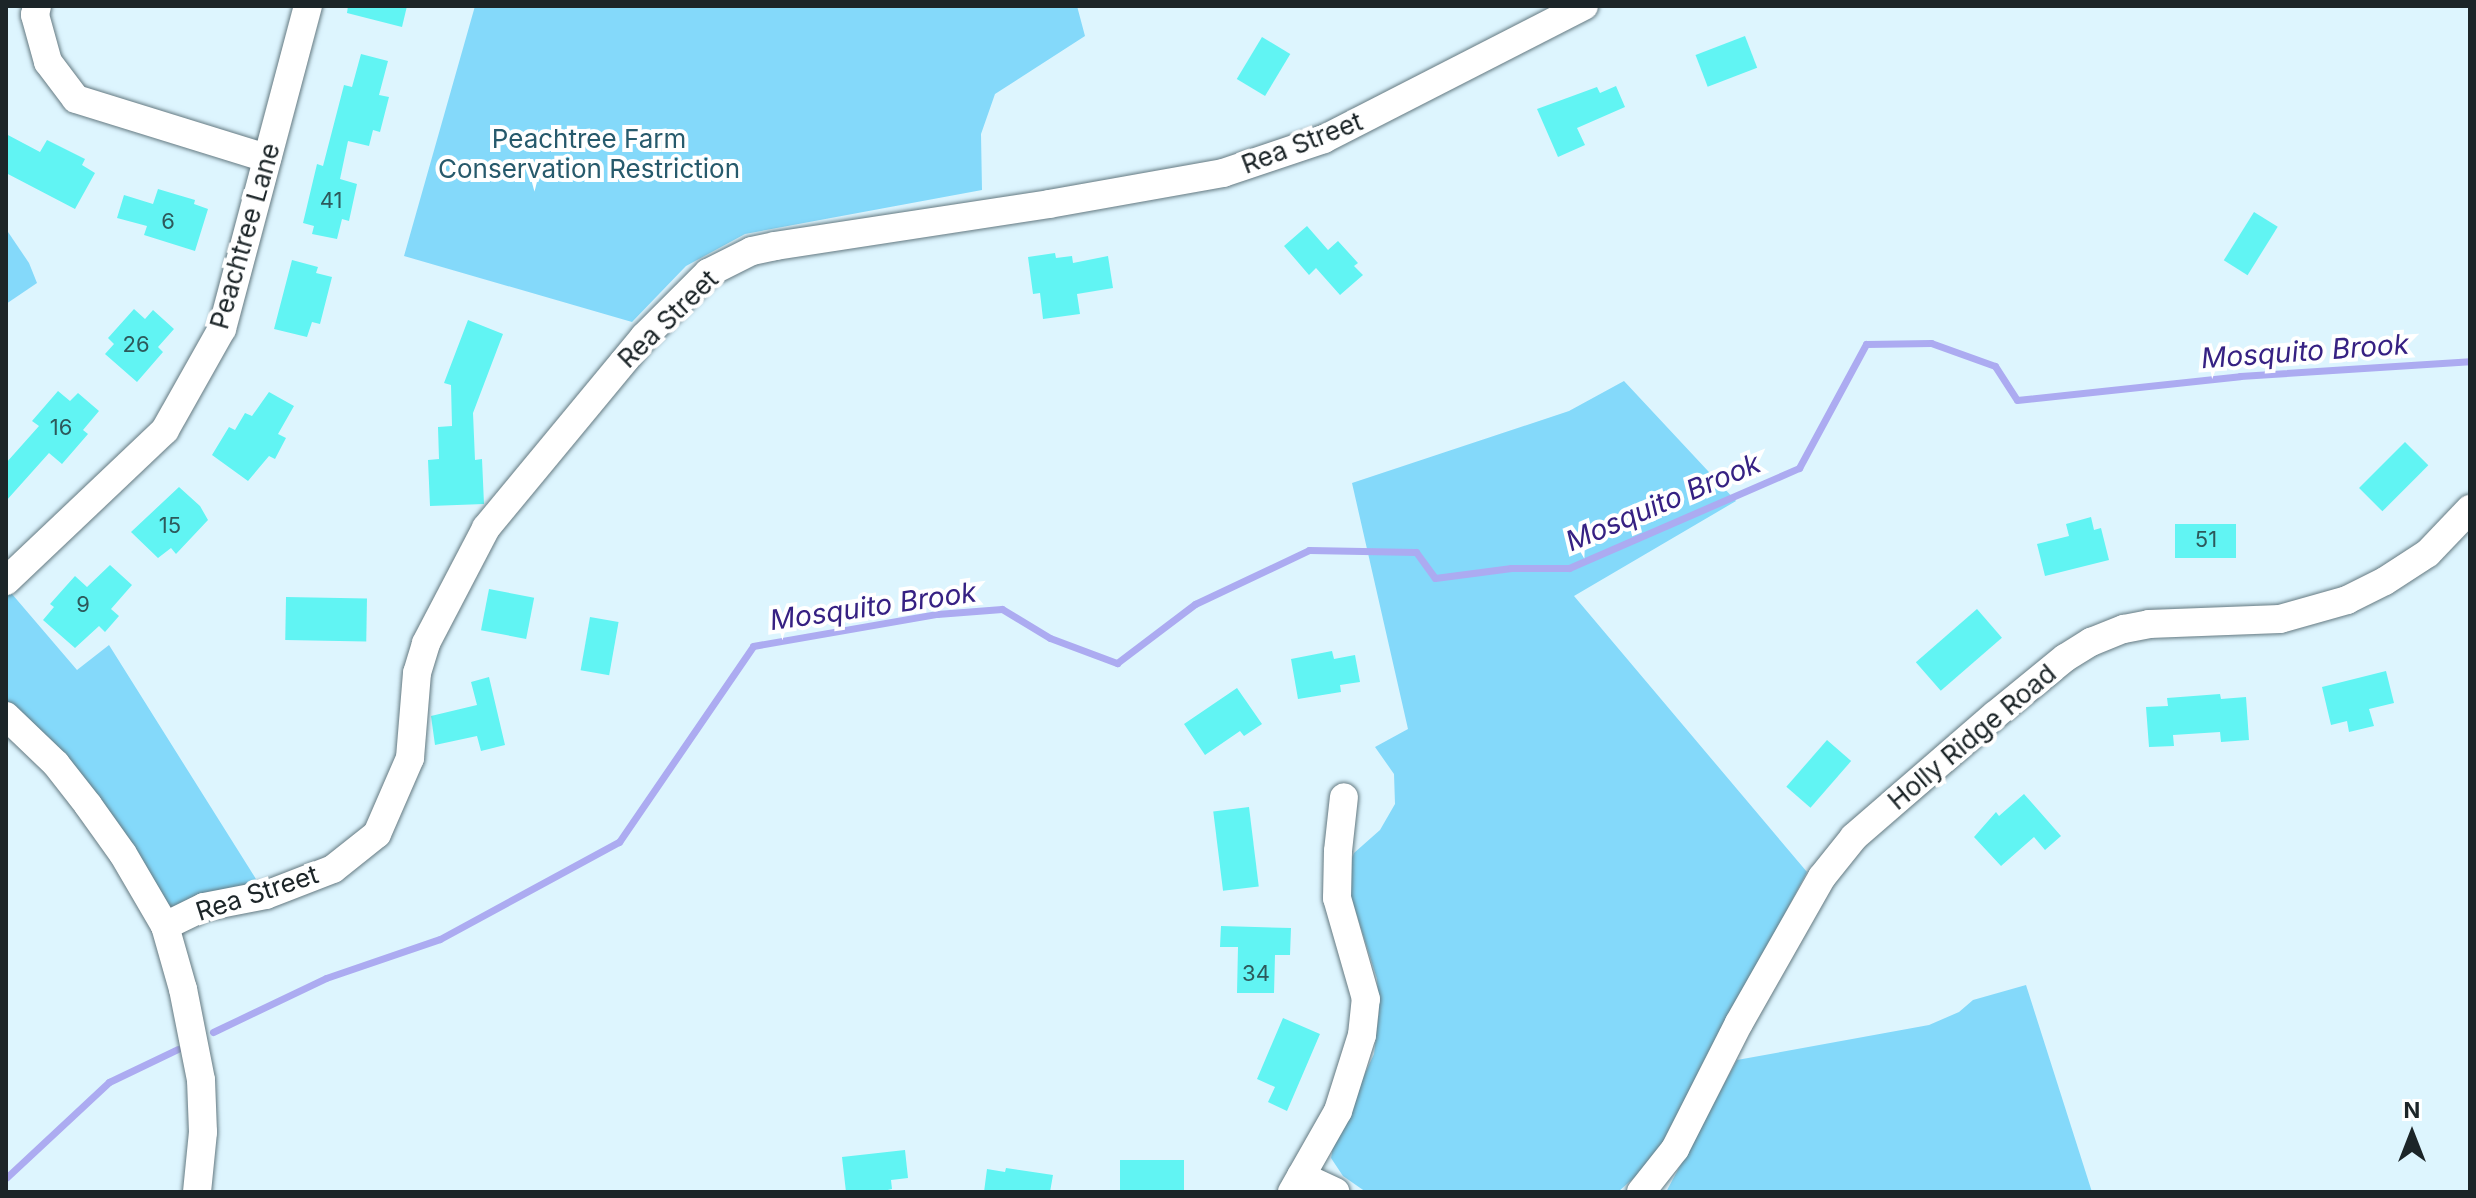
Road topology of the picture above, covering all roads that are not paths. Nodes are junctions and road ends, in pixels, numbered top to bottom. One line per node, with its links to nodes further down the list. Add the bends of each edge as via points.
1 (37, 6): 4 (street, via 48,62 76,99)
2 (308, 6): 4 (street, Peachtree Lane)
3 (1584, 6): 9 (street, Rea Street, via 1324,139 1223,173 775,246 708,273 635,347 486,528 426,643 417,673 410,758 377,834 333,869 266,895 204,907)
4 (267, 158): 6 (street, Peachtree Lane, via 222,329 165,430)
5 (2470, 509): 13 (street, Holly Ridge Road, via 2428,553 2347,600 2280,619 2124,629 2065,658 1995,715 1854,837 1822,877 1675,1149)
6 (6, 581)
7 (6, 716): 9 (street, via 56,764 88,805)
8 (1344, 797): 10 (street, via 1337,898 1366,999 1362,1035 1338,1111)
9 (165, 926): 11 (street, via 201,1080)
10 (1296, 1184): 12 (street)
11 (197, 1192)
12 (1335, 1192)
13 (1641, 1192)

